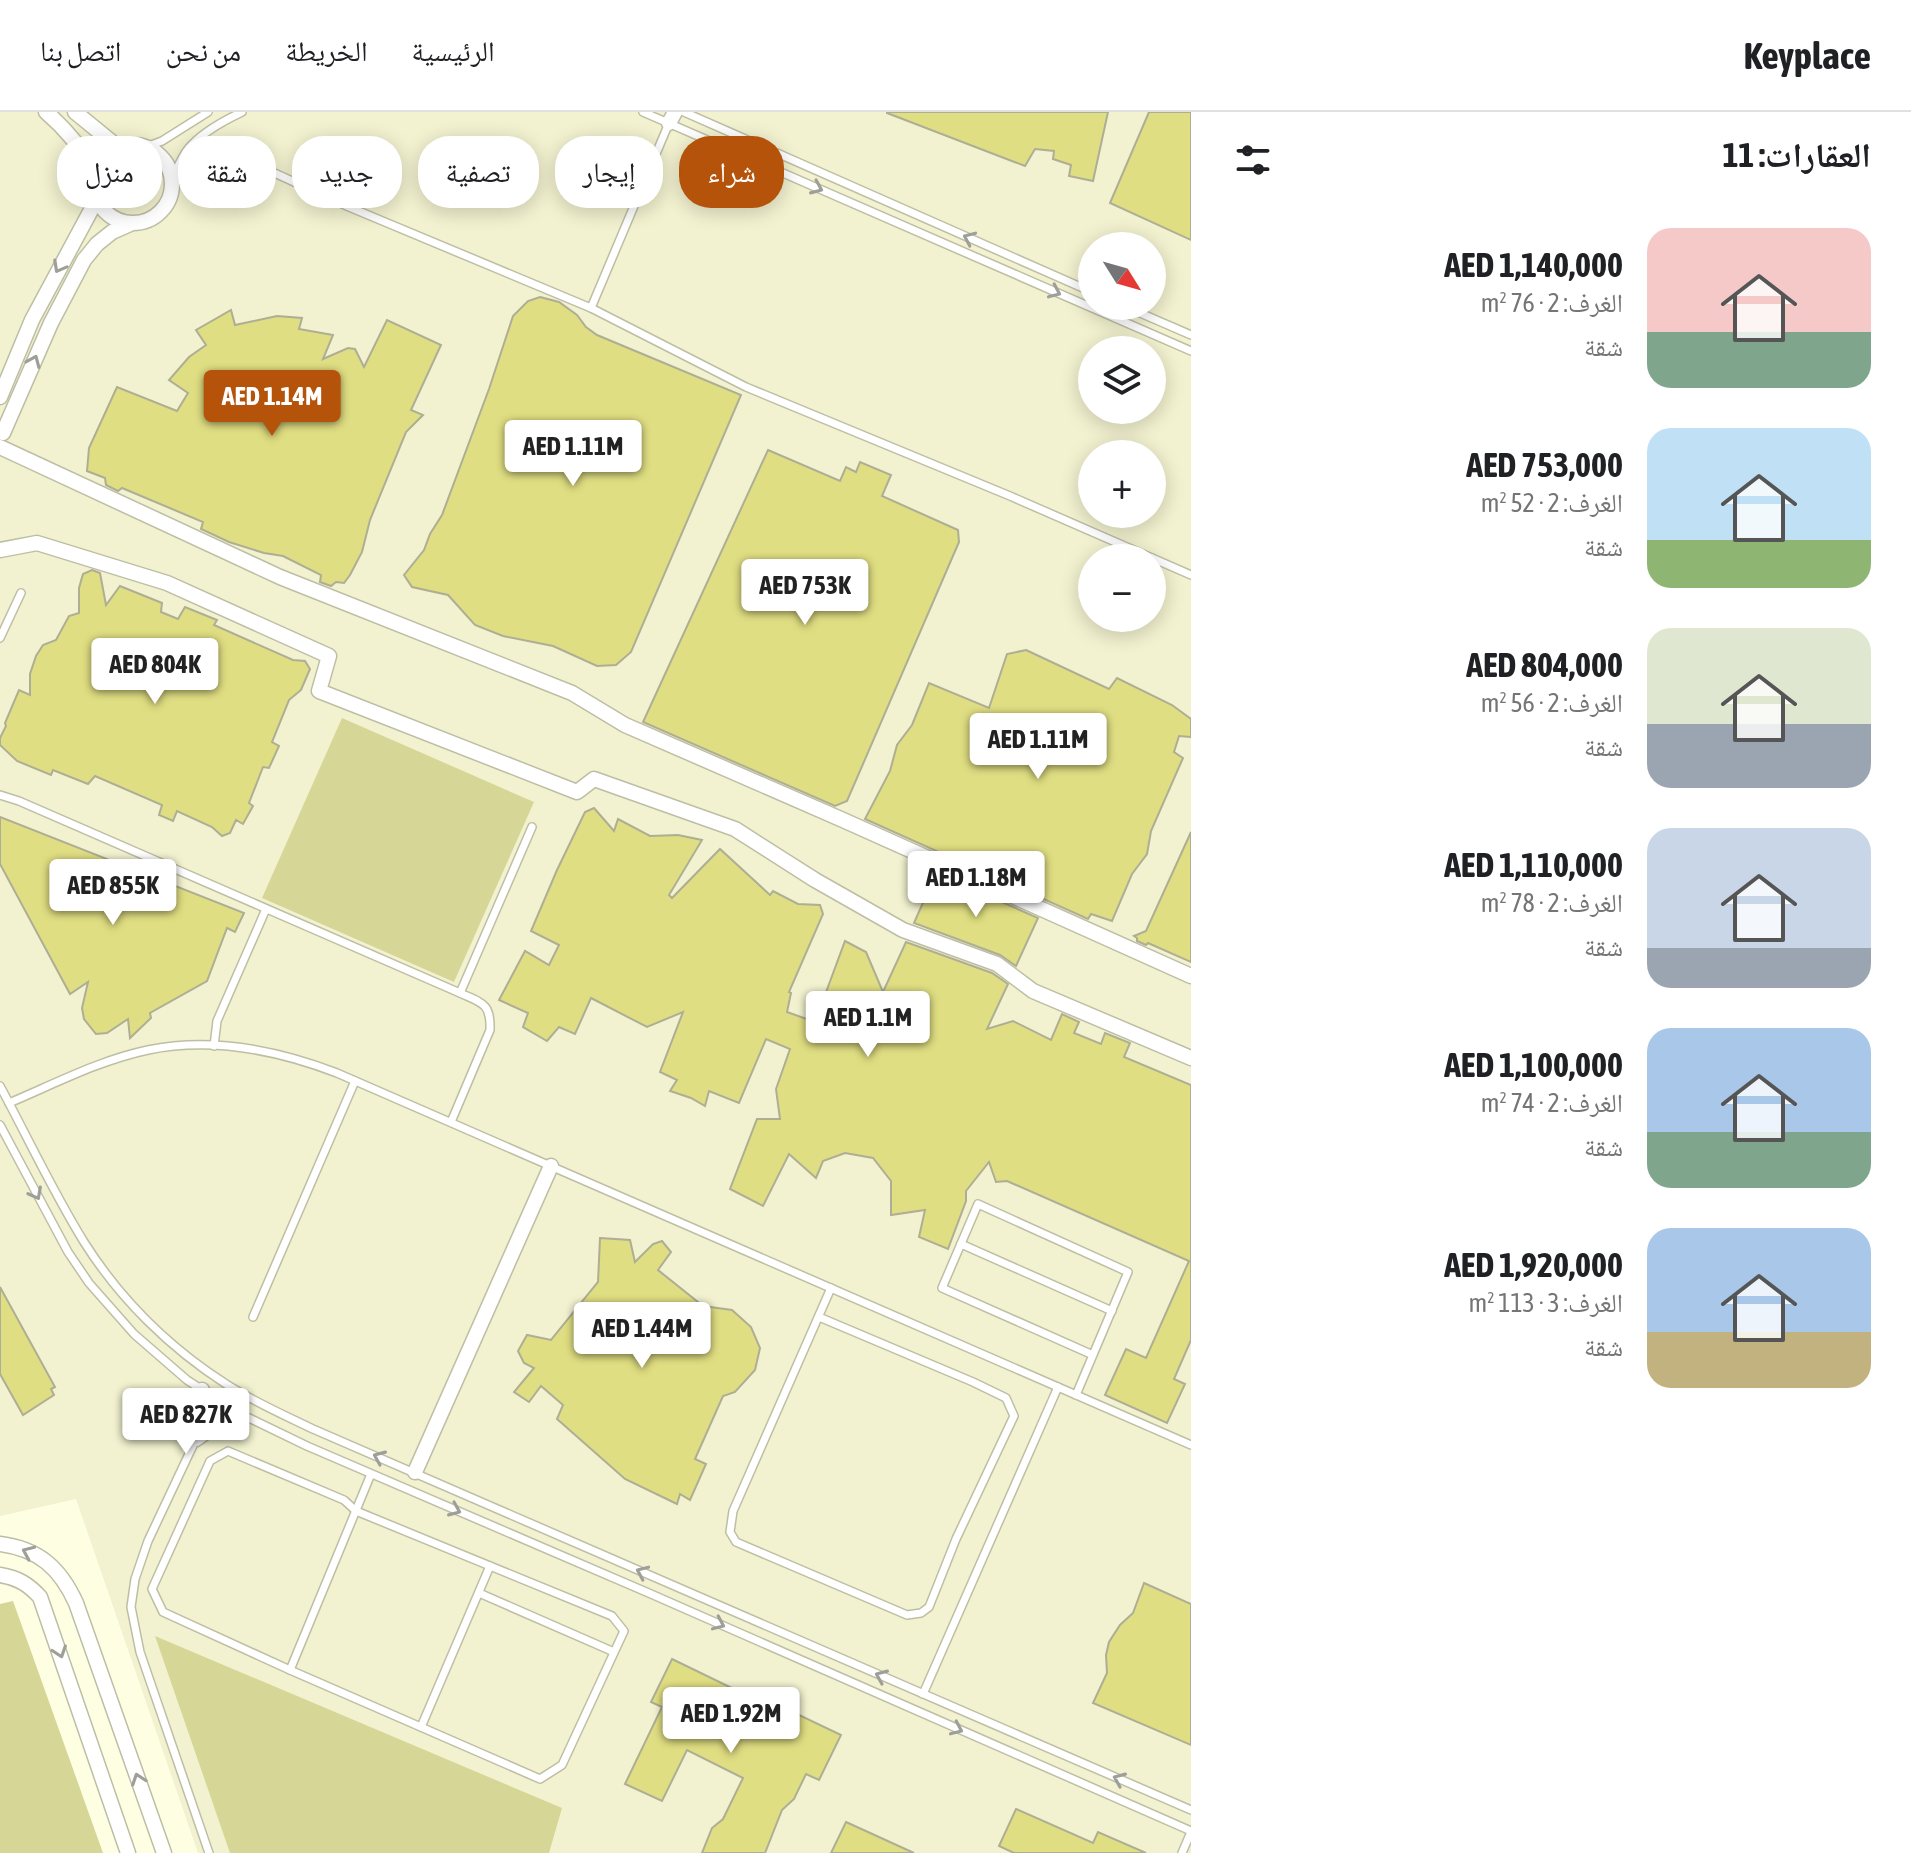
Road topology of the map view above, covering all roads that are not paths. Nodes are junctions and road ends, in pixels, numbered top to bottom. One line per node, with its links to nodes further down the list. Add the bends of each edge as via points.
1 (46, 112): 8 (street)
2 (75, 112): 9 (street)
3 (208, 112): 10 (lane)
4 (242, 112): 13 (lane, via 199,138)
5 (643, 112): 7 (lane)
6 (684, 112): 17 (lane, one-way to 6)
7 (672, 118): 18 (lane); 21 (lane, one-way to 21)
8 (71, 136)
9 (104, 136)
10 (162, 141)
11 (162, 158): 13 (street)
12 (276, 174): 18 (lane)
13 (172, 179): 16 (street, via 171,196 162,211)
14 (92, 208): 22 (street, one-way to 22, via 32,320)
15 (103, 208): 16 (street)
16 (130, 224): 23 (street, one-way to 16, via 84,260 112,232)
17 (1078, 286)
18 (591, 308): 24 (lane, via 746,387)
19 (1156, 320): 20 (lane)
20 (1191, 335)
21 (1191, 351)
22 (0, 397)
23 (1, 440): 33 (street, via 280,577 572,693 625,725)
24 (1120, 544)
25 (0, 550): 36 (street, via 37,543 167,583 329,656 319,691 577,792 594,779 735,829 903,930 997,964 1033,991)
26 (1166, 564): 27 (lane)
27 (1191, 575)
28 (21, 593): 29 (lane)
29 (0, 638)
30 (0, 795): 32 (lane)
31 (532, 827): 34 (lane)
32 (266, 909): 34 (lane); 35 (lane, via 217,1021)
33 (1191, 976)
34 (460, 993): 40 (lane, via 487,1008 490,1030)
35 (214, 1046): 37 (lane, via 301,1059); 39 (lane, via 147,1050)
36 (1191, 1058)
37 (355, 1081): 40 (lane); 46 (lane)
38 (0, 1086): 39 (lane)
39 (9, 1103): 55 (lane, one-way to 39, via 255,1401 172,1344 124,1296 84,1242)
40 (451, 1122): 42 (lane)
41 (0, 1125): 50 (lane, one-way to 50, via 89,1283 134,1334)
42 (551, 1166): 44 (lane); 55 (street)
43 (961, 1244): 45 (lane); 45 (lane, via 978,1204 1128,1272); 48 (lane, via 942,1288)
44 (831, 1288): 47 (lane); 49 (lane)
45 (1112, 1311): 48 (lane)
46 (253, 1317)
47 (819, 1317): 47 (lane, via 733,1511 730,1532 736,1542 907,1615 921,1613 929,1607 1014,1416 1006,1398)
48 (1093, 1355): 51 (lane)
49 (1058, 1387): 51 (lane); 64 (lane)
50 (202, 1390): 52 (lane); 53 (street)
51 (1076, 1395): 54 (lane)
52 (236, 1410): 53 (street); 56 (lane)
53 (196, 1439): 70 (lane, via 148,1541 131,1607 140,1652)
54 (1191, 1445)
55 (415, 1472): 64 (lane, one-way to 55)
56 (371, 1474): 57 (lane); 67 (lane, one-way to 67)
57 (356, 1511): 59 (lane); 63 (lane); 63 (lane, via 344,1500 228,1451 210,1461 152,1589 163,1612)
58 (0, 1544): 69 (street, one-way to 58, via 67,1582 38,1555)
59 (490, 1566): 61 (lane); 62 (lane, via 612,1616 624,1631)
60 (0, 1575): 68 (street, one-way to 68, via 29,1584 40,1597)
61 (479, 1593): 62 (lane); 65 (lane)
62 (614, 1652): 65 (lane, via 562,1765 540,1779)
63 (290, 1670): 65 (lane)
64 (923, 1694): 66 (lane, one-way to 64)
65 (421, 1727)
66 (1191, 1810)
67 (1191, 1832): 71 (lane)
68 (128, 1853)
69 (164, 1853)
70 (209, 1853)
71 (1182, 1853)

